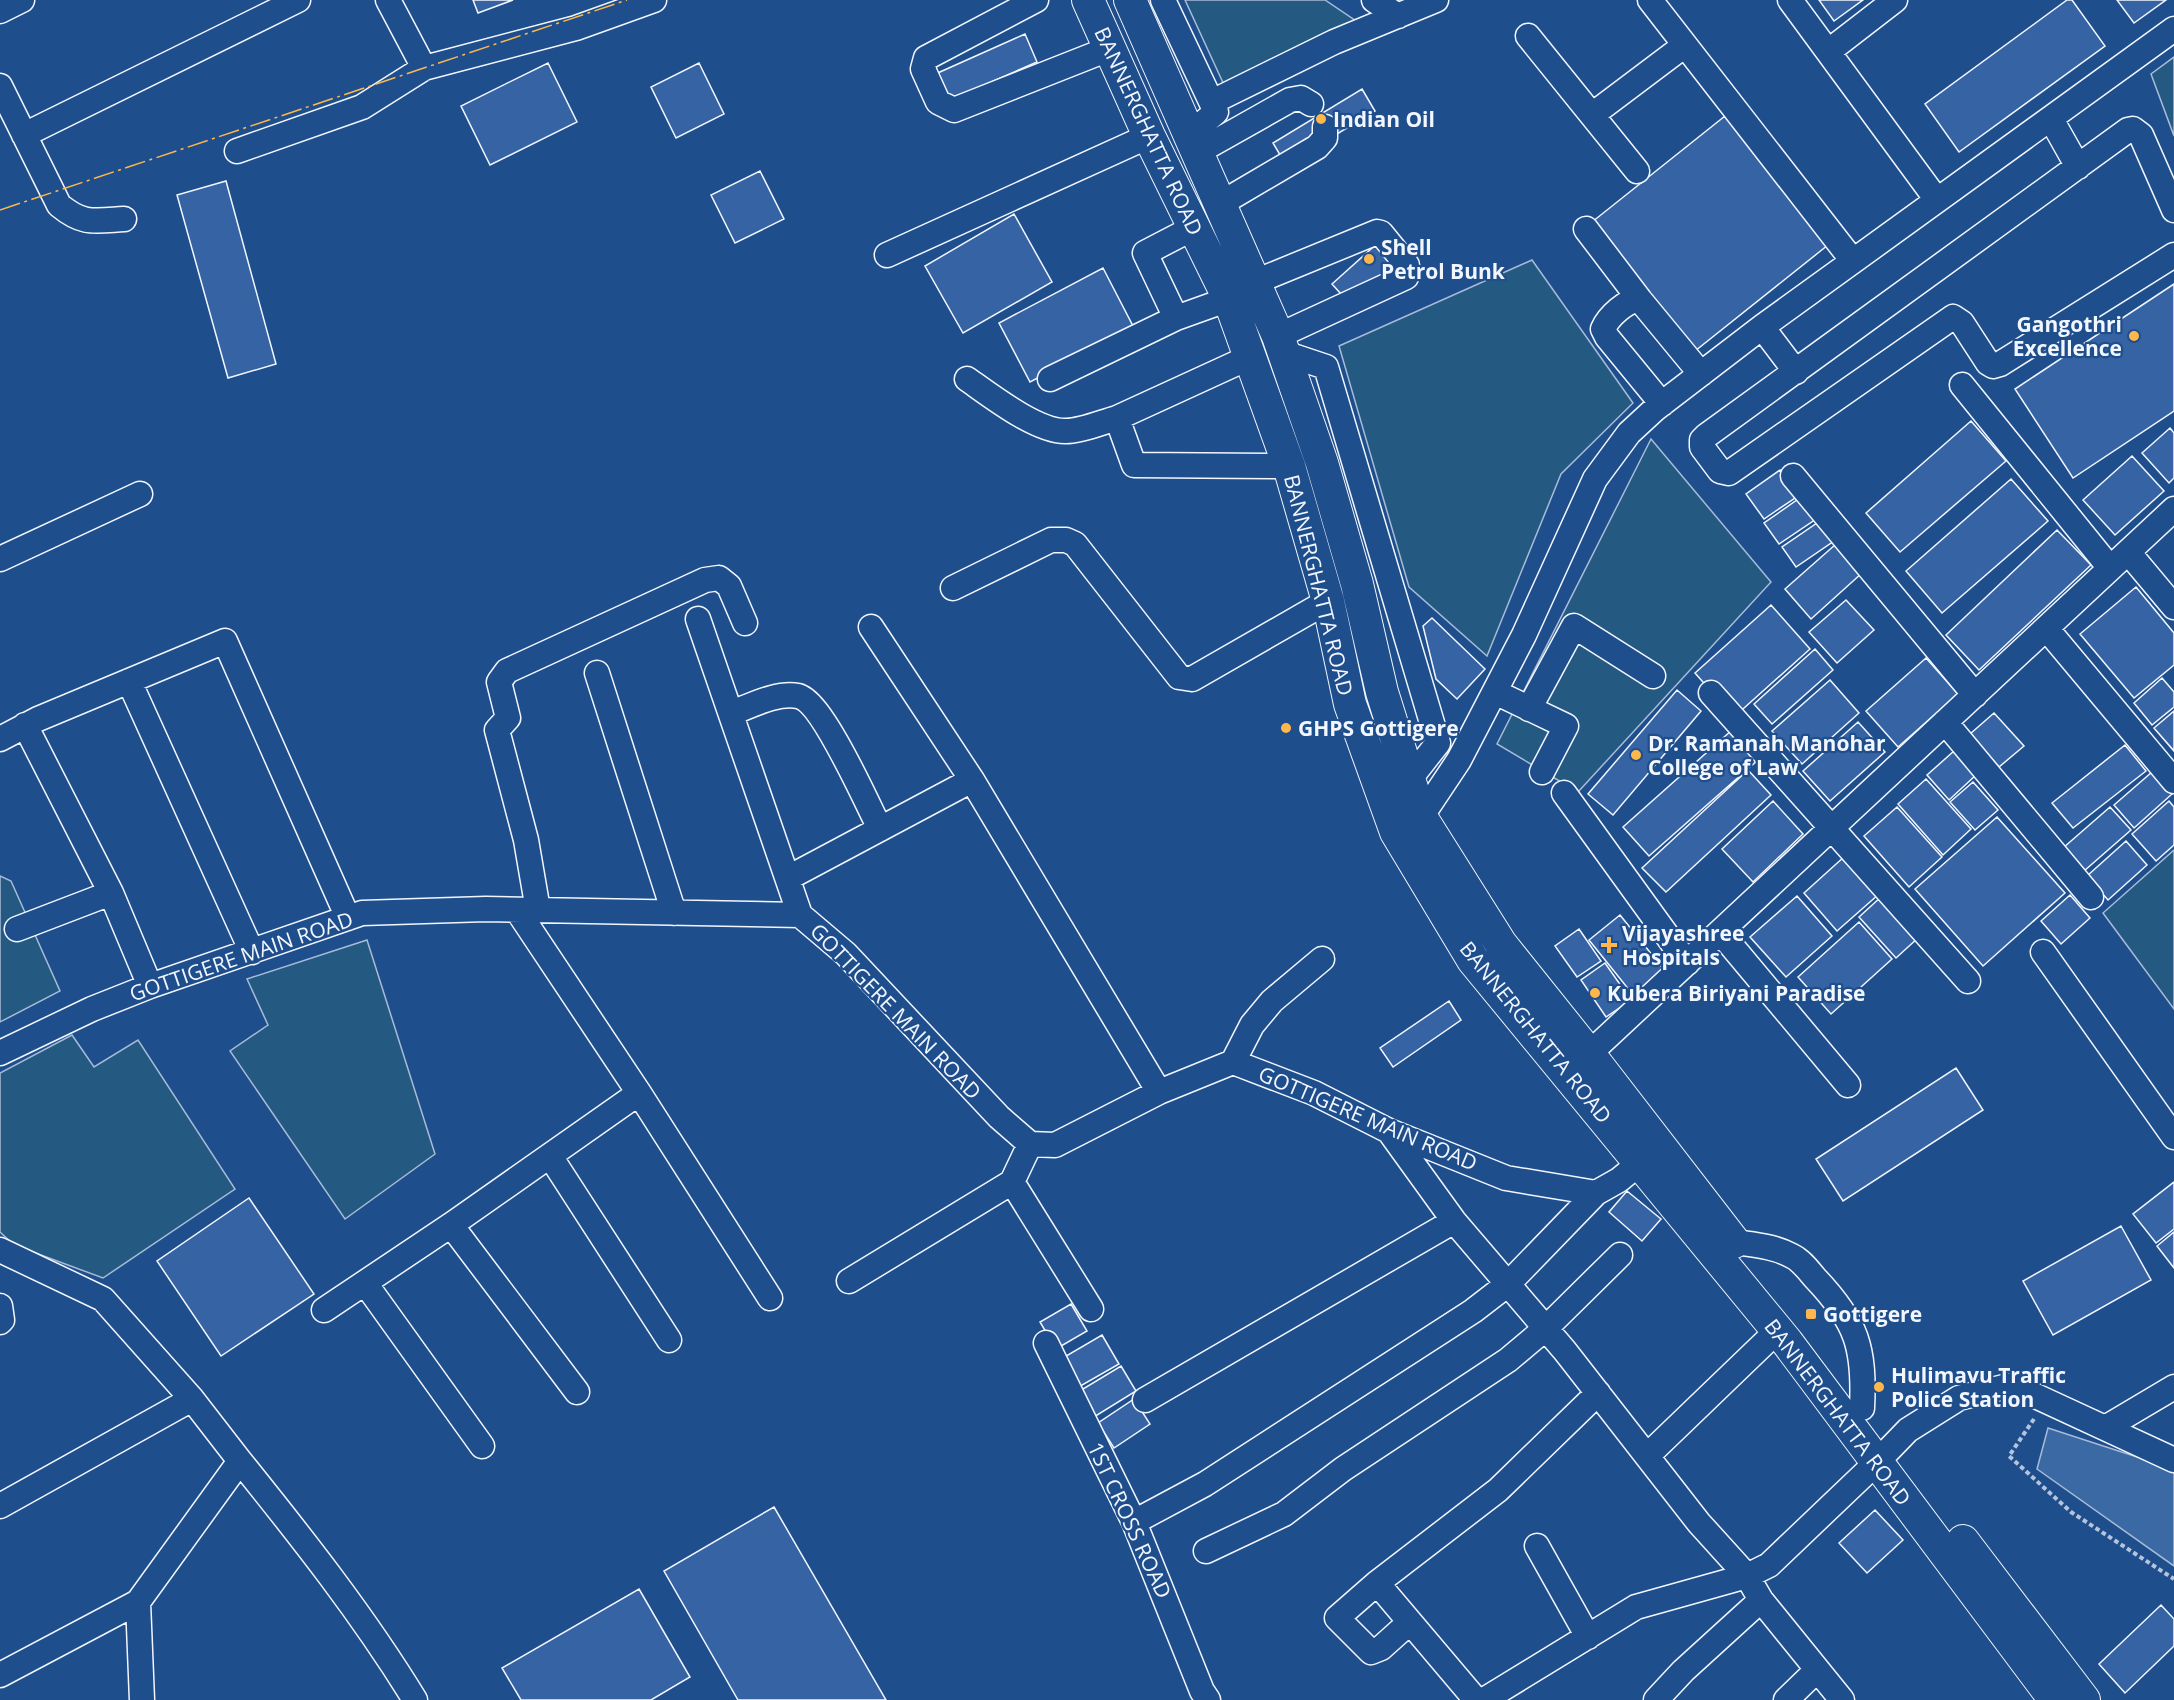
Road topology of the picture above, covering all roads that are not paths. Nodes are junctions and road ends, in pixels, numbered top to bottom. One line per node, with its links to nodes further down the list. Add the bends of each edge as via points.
1 (22, 0): 14 (street)
2 (298, 0): 28 (street)
3 (388, 0): 21 (street)
4 (654, 0): 21 (street, via 576,28)
5 (1036, 0): 19 (street, via 926,58 923,69 938,102 954,110)
6 (1088, 0): 19 (main road, BANNERGHATTA ROAD)
7 (1130, 0): 30 (main road)
8 (1163, 0): 23 (street)
9 (1374, 0): 15 (street)
10 (1436, 0): 15 (street)
11 (1650, 0): 18 (street)
12 (1790, 0): 20 (street)
13 (1895, 0): 20 (street)
14 (0, 11)
15 (1398, 16): 23 (street, via 1299,58)
16 (2174, 29): 26 (street)
17 (1528, 36): 25 (street)
18 (1685, 45): 25 (street); 42 (street)
19 (1111, 48): 29 (main road, BANNERGHATTA ROAD)
20 (1829, 51): 34 (street)
21 (424, 68): 31 (street, via 362,108)
22 (0, 86): 28 (street)
23 (1212, 102): 30 (street, via 1216,112)
24 (1311, 104): 30 (street, via 1301,98 1290,100)
25 (1592, 115): 33 (street)
26 (2050, 119): 32 (street); 34 (street)
27 (1324, 127): 35 (street, via 1325,138 1317,147)
28 (24, 135): 37 (street, via 59,205 87,222)
29 (1149, 136): 38 (main road, BANNERGHATTA ROAD); 40 (street)
30 (1193, 144): 35 (main road)
31 (237, 151)
32 (2078, 167): 36 (street, via 2128,130 2137,131); 50 (street)
33 (1637, 171)
34 (1937, 200): 42 (street)
35 (1220, 204): 43 (main road)
36 (2174, 210)
37 (124, 219)
38 (1194, 227): 44 (main road, BANNERGHATTA ROAD); 46 (street, via 1144,254)
39 (1586, 229): 45 (street)
40 (887, 255)
41 (2174, 255): 50 (street, via 1993,366 1962,323 1953,317 1947,319 1729,473 1720,471 1702,447 1702,440)
42 (1853, 261): 47 (street)
43 (1255, 282): 48 (main road); 48 (street, via 1377,232 1407,265 1406,277)
44 (1229, 299): 46 (street); 49 (main road, BANNERGHATTA ROAD)
45 (1641, 300): 51 (street); 55 (street, via 1634,299 1607,320 1604,329 1607,338)
46 (1176, 318): 53 (street)
47 (1762, 327): 50 (street); 51 (street)
48 (1281, 345): 86 (main road, via 1322,463 1409,780)
49 (1250, 357): 56 (street); 57 (main road, BANNERGHATTA ROAD)
50 (1796, 372)
51 (1701, 374): 55 (street)
52 (967, 379): 56 (street, via 1007,407 1066,431)
53 (1050, 379)
54 (1962, 385): 63 (street)
55 (1662, 404): 74 (street, via 1629,433 1595,479)
56 (1117, 418): 57 (street, via 1134,465)
57 (1289, 466): 65 (main road, BANNERGHATTA ROAD)
58 (1793, 476): 76 (street)
59 (140, 494): 62 (street)
60 (2174, 509): 61 (street)
61 (2128, 552): 63 (street); 66 (street)
62 (0, 560)
63 (2110, 568): 70 (street)
64 (953, 588): 65 (street, via 1051,540 1066,540 1075,544 1179,677 1192,679)
65 (1328, 601): 86 (main road, BANNERGHATTA ROAD, via 1350,704)
66 (2174, 607)
67 (698, 619): 78 (street)
68 (745, 623): 92 (street, via 729,586 719,578 705,580 507,671 499,682 508,718 497,730 526,840)
69 (871, 627): 83 (street)
70 (2046, 628): 76 (street); 84 (street)
71 (597, 673): 93 (street)
72 (1653, 676): 77 (street, via 1574,626)
73 (129, 681): 80 (street); 95 (street, via 225,640); 98 (street)
74 (1495, 692): 77 (street); 86 (street, via 1460,760)
75 (1711, 693): 88 (street)
76 (1975, 695): 79 (street)
77 (1529, 709): 82 (street, via 1566,726)
78 (731, 713): 87 (street, via 785,695 801,697 815,708 831,734); 89 (street)
79 (1945, 722): 88 (street); 91 (street)
80 (25, 725): 81 (street); 90 (street)
81 (0, 739)
82 (1542, 772)
83 (972, 780): 87 (street); 108 (street)
84 (2174, 781)
85 (1564, 793): 101 (street)
86 (1408, 824): 106 (main road, BANNERGHATTA ROAD, via 1473,960)
87 (880, 829): 89 (street)
88 (1830, 830): 97 (street); 102 (street)
89 (788, 879): 94 (street)
90 (111, 893): 96 (street); 103 (street)
91 (2091, 897)
92 (528, 910): 93 (street, GOTTIGERE MAIN ROAD); 95 (street, GOTTIGERE MAIN ROAD, via 362,913); 109 (street)
93 (674, 912): 94 (street, GOTTIGERE MAIN ROAD)
94 (800, 915): 112 (street, GOTTIGERE MAIN ROAD, via 846,954 999,1117)
95 (348, 918): 98 (street, GOTTIGERE MAIN ROAD)
96 (17, 929)
97 (1720, 932): 101 (street); 107 (street)
98 (252, 952): 103 (street, GOTTIGERE MAIN ROAD)
99 (2043, 952): 111 (street)
100 (1322, 959): 105 (street, via 1272,1001 1252,1025)
101 (1687, 963): 106 (street)
102 (1968, 981)
103 (150, 986): 104 (street, GOTTIGERE MAIN ROAD)
104 (0, 1053)
105 (1233, 1062): 108 (street, GOTTIGERE MAIN ROAD); 110 (street, GOTTIGERE MAIN ROAD, via 1314,1093)
106 (1579, 1064): 113 (main road, BANNERGHATTA ROAD)
107 (1848, 1085)
108 (1159, 1092): 112 (street, GOTTIGERE MAIN ROAD, via 1055,1145)
109 (639, 1093): 114 (street); 125 (street)
110 (1389, 1131): 116 (street, GOTTIGERE MAIN ROAD, via 1506,1178); 117 (street)
111 (2174, 1137)
112 (1030, 1144): 115 (street)
113 (1651, 1154): 116 (street); 119 (main road, BANNERGHATTA ROAD); 131 (main road, BANNERGHATTA ROAD)
114 (550, 1156): 118 (street); 132 (street)
115 (1012, 1182): 122 (street); 127 (street)
116 (1596, 1193): 124 (street)
117 (1454, 1221): 124 (street); 138 (street)
118 (451, 1225): 123 (street); 135 (street)
119 (1734, 1242): 139 (main road, BANNERGHATTA ROAD); 139 (street, via 1770,1247 1794,1256 1834,1298 1856,1334 1864,1369)
120 (0, 1250): 137 (street, via 103,1299)
121 (1620, 1255): 130 (street)
122 (849, 1281)
123 (364, 1283): 128 (street); 141 (street)
124 (1508, 1284): 130 (street); 147 (street, via 1473,1311 1205,1484)
125 (770, 1298)
126 (0, 1306): 129 (street)
127 (1091, 1309)
128 (324, 1310)
129 (0, 1322)
130 (1546, 1328): 136 (street); 149 (street, via 1508,1360 1342,1469 1284,1514)
131 (1778, 1330): 142 (main road, BANNERGHATTA ROAD); 143 (street)
132 (669, 1340)
133 (1046, 1343): 147 (street, 1ST CROSS ROAD)
134 (2174, 1387): 140 (street)
135 (577, 1392)
136 (1598, 1393): 143 (street); 151 (street, via 1498,1490)
137 (192, 1399): 145 (street); 146 (street)
138 (1145, 1400)
139 (1862, 1408): 142 (main road, BANNERGHATTA ROAD)
140 (2105, 1428): 142 (street, via 2012,1385 1959,1398 1908,1430); 144 (street)
141 (482, 1446)
142 (1884, 1454): 150 (street, via 1769,1565); 166 (main road, BANNERGHATTA ROAD); 167 (main road, BANNERGHATTA ROAD)
143 (1647, 1456): 150 (street)
144 (2174, 1460)
145 (240, 1461): 153 (street); 159 (street, via 379,1641)
146 (0, 1506)
147 (1134, 1522): 160 (street, 1ST CROSS ROAD)
148 (1536, 1546): 155 (street)
149 (1206, 1551)
150 (1747, 1575): 152 (street); 155 (street, via 1636,1607)
151 (1377, 1583): 154 (street); 154 (street, via 1337,1618 1371,1652)
152 (1761, 1600): 156 (street); 163 (street)
153 (138, 1602): 157 (street); 158 (street)
154 (1410, 1622): 161 (street)
155 (1588, 1637): 162 (street)
156 (1817, 1670): 164 (street); 165 (street)
157 (0, 1675)
158 (142, 1700)
159 (415, 1700)
160 (1208, 1700)
161 (1476, 1700)
162 (1484, 1700)
163 (1656, 1700)
164 (1786, 1700)
165 (1842, 1700)
166 (2055, 1700)
167 (2084, 1700)

